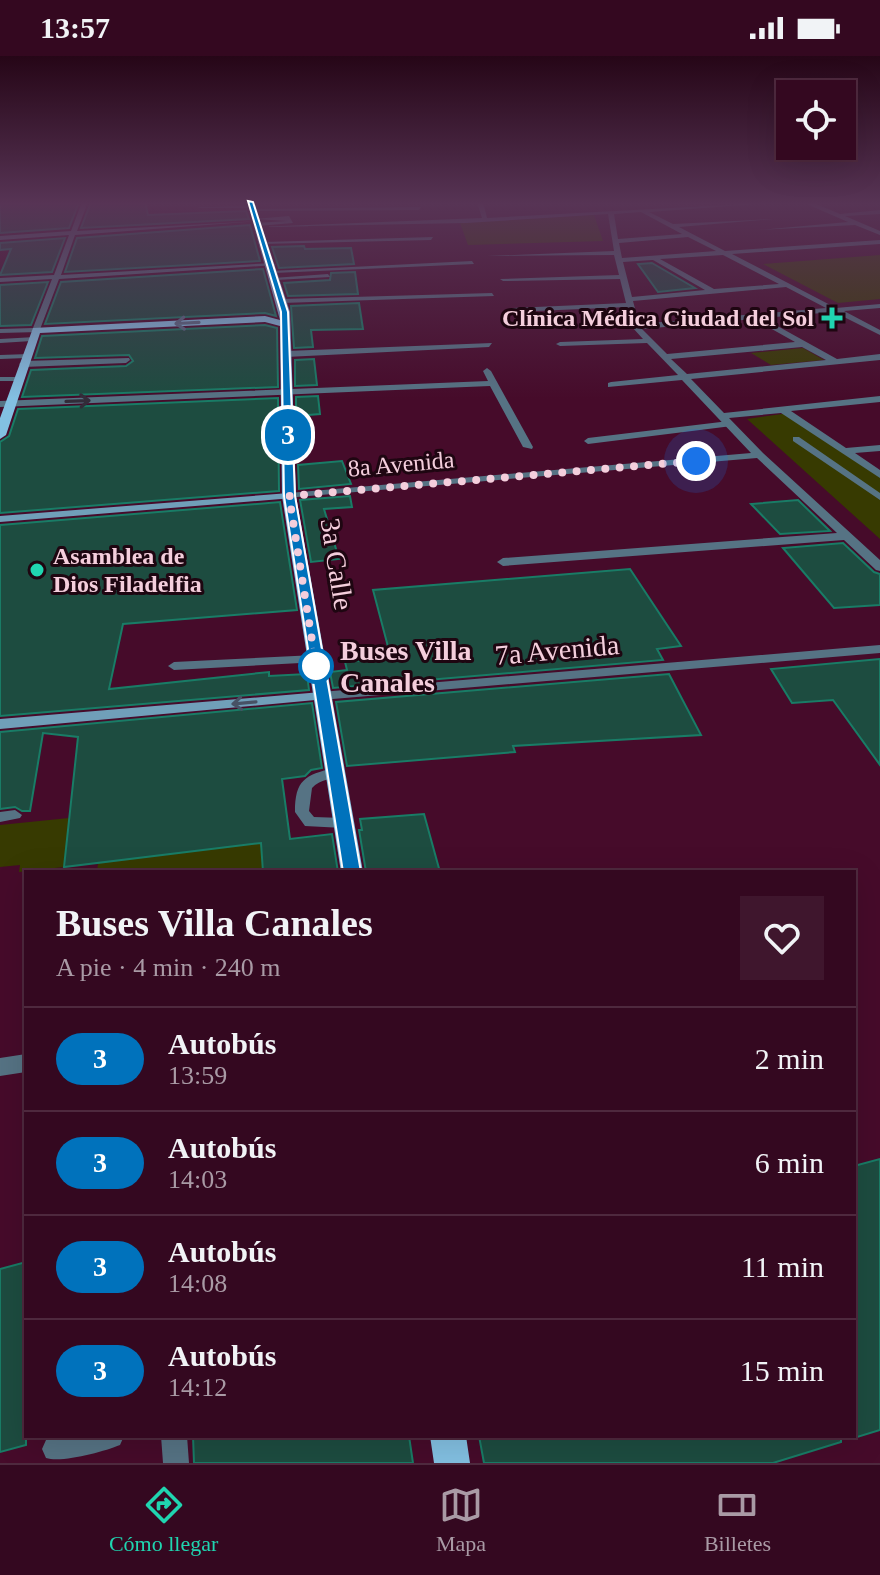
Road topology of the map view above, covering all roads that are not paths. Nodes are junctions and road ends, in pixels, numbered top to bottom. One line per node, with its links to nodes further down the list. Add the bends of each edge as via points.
1 (59, 268): 8 (street)
2 (273, 268): 7 (main road, 3a Calle)
3 (357, 268): 7 (street)
4 (621, 268): 10 (street)
5 (669, 268): 15 (street)
6 (753, 268): 13 (street)
7 (274, 271): 8 (street); 9 (lane); 19 (main road, 3a Calle)
8 (56, 276): 12 (street); 26 (street)
9 (328, 276)
10 (623, 277): 11 (street); 17 (street)
11 (503, 279)
12 (0, 280)
13 (787, 285): 15 (street); 21 (street)
14 (484, 288): 19 (lane)
15 (713, 292): 17 (street)
16 (492, 295): 19 (lane)
17 (630, 302): 20 (street); 23 (street)
18 (880, 306): 21 (street)
19 (283, 309): 26 (main road, one-way to 26, via 265,319); 32 (main road, 3a Calle)
20 (513, 310)
21 (837, 310): 22 (street); 25 (street)
22 (757, 318): 23 (street); 30 (street)
23 (636, 327): 28 (street)
24 (0, 331): 26 (street)
25 (880, 333)
26 (34, 334): 27 (lane); 36 (main road)
27 (0, 341)
28 (648, 341): 29 (street); 34 (street)
29 (560, 344)
30 (804, 344): 34 (street); 38 (street)
31 (489, 345): 32 (street)
32 (286, 354): 45 (main road, 3a Calle)
33 (0, 357): 36 (lane)
34 (665, 357): 42 (street)
35 (880, 357): 38 (street)
36 (25, 360): 37 (street); 41 (main road)
37 (126, 360)
38 (836, 362): 42 (street)
39 (487, 371): 43 (street)
40 (0, 379): 41 (lane)
41 (18, 379): 47 (main road)
42 (684, 379): 44 (street); 49 (street)
43 (493, 383): 45 (street); 53 (street)
44 (611, 385)
45 (286, 392): 47 (street, one-way to 45); 58 (main road, 3a Calle)
46 (880, 399): 48 (street)
47 (4, 404): 50 (main road)
48 (783, 410): 49 (street); 55 (street)
49 (726, 420): 52 (lane); 56 (street)
50 (0, 435)
51 (796, 439): 59 (lane)
52 (588, 441)
53 (528, 447)
54 (880, 448): 55 (street)
55 (846, 451): 57 (street)
56 (759, 455): 58 (street, 8a Avenida); 61 (street)
57 (880, 475)
58 (289, 496): 60 (street, 8a Avenida); 67 (main road, 3a Calle)
59 (880, 497)
60 (0, 519)
61 (849, 536): 63 (street); 64 (street)
62 (880, 548): 63 (street)
63 (864, 550): 65 (street)
64 (503, 562)
65 (880, 567)
66 (880, 649): 69 (street, 7a Avenida)
67 (315, 659): 68 (lane); 69 (main road, 3a Calle)
68 (174, 666)
69 (321, 696): 70 (street, 7a Avenida, one-way to 70); 71 (main road, 3a Calle)
70 (0, 724)
71 (334, 772): 72 (main road, 3a Calle); 72 (lane, via 304,786 302,812 310,822)
72 (343, 823): 73 (main road, 3a Calle)
73 (352, 870)
74 (24, 1063): 75 (street)
75 (0, 1067)
76 (102, 1438): 79 (lane)
77 (174, 1438): 80 (lane)
78 (448, 1438): 81 (main road)
79 (55, 1449)
80 (176, 1463)
81 (452, 1463)

